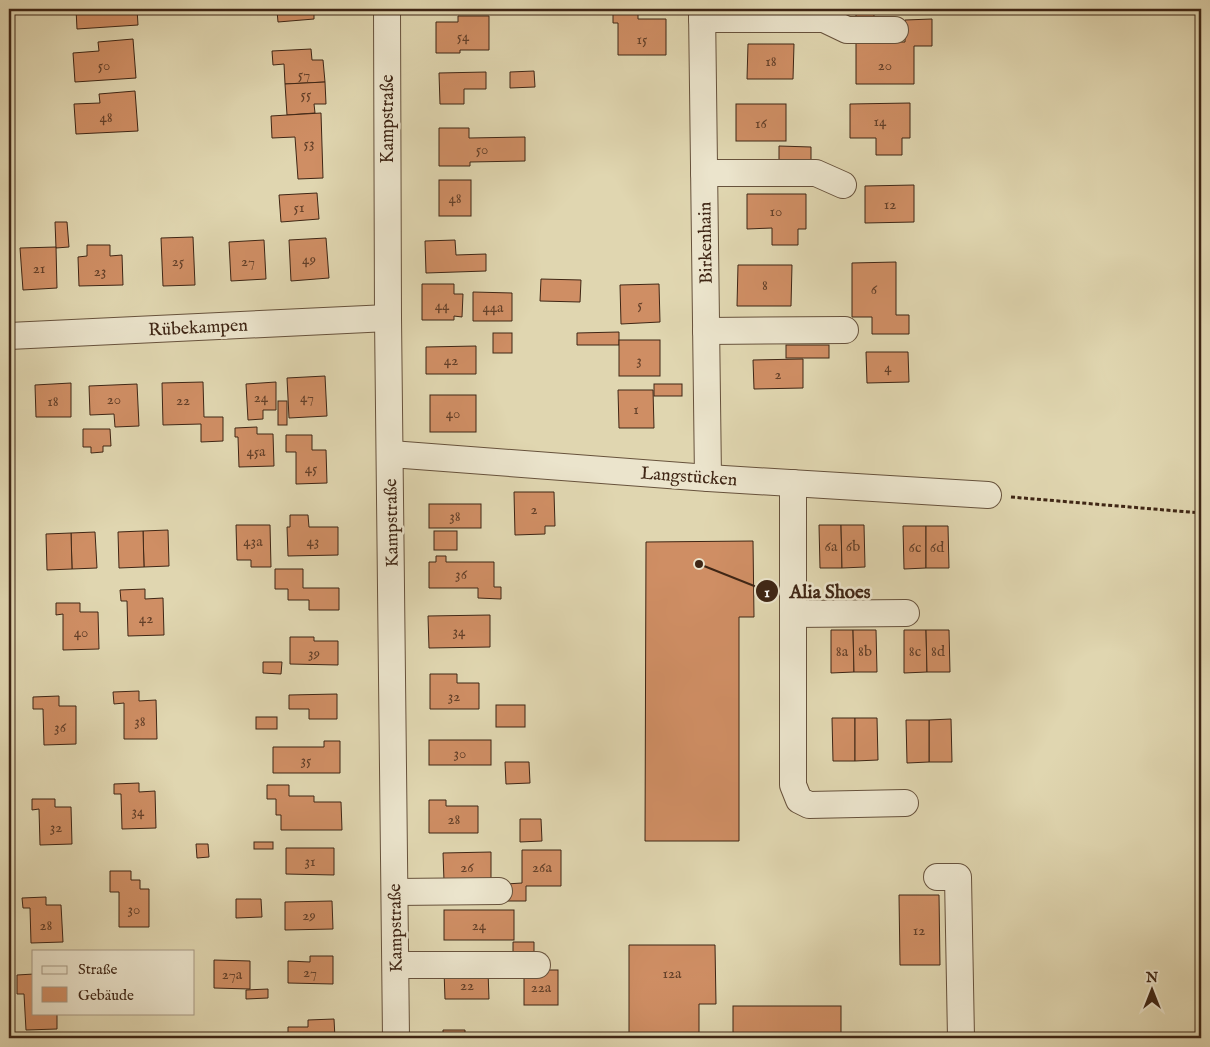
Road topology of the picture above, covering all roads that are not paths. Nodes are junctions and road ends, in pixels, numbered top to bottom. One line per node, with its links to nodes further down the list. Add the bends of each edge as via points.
1 (387, 9): 6 (street, Kampstraße)
2 (702, 14): 3 (street, via 824,19 848,30); 4 (street, Birkenhain)
3 (895, 30)
4 (704, 173): 5 (street, via 816,173); 8 (street, Birkenhain)
5 (843, 185)
6 (388, 318): 9 (street, Rübekampen); 10 (street, Kampstraße)
7 (845, 330): 8 (street)
8 (706, 331): 11 (street, Birkenhain)
9 (9, 336)
10 (391, 454): 11 (street, Langstücken); 19 (street, Kampstraße)
11 (708, 478): 12 (street, Langstücken)
12 (793, 483): 13 (street, Langstücken); 15 (street)
13 (988, 495)
14 (906, 613): 15 (street)
15 (793, 614): 16 (street, via 793,785 799,800 810,805)
16 (905, 804)
17 (937, 877): 23 (street, via 958,877)
18 (499, 891): 19 (street)
19 (395, 892): 20 (street, Kampstraße)
20 (396, 965): 21 (street); 22 (street, Kampstraße)
21 (537, 966)
22 (396, 1038)
23 (961, 1038)

